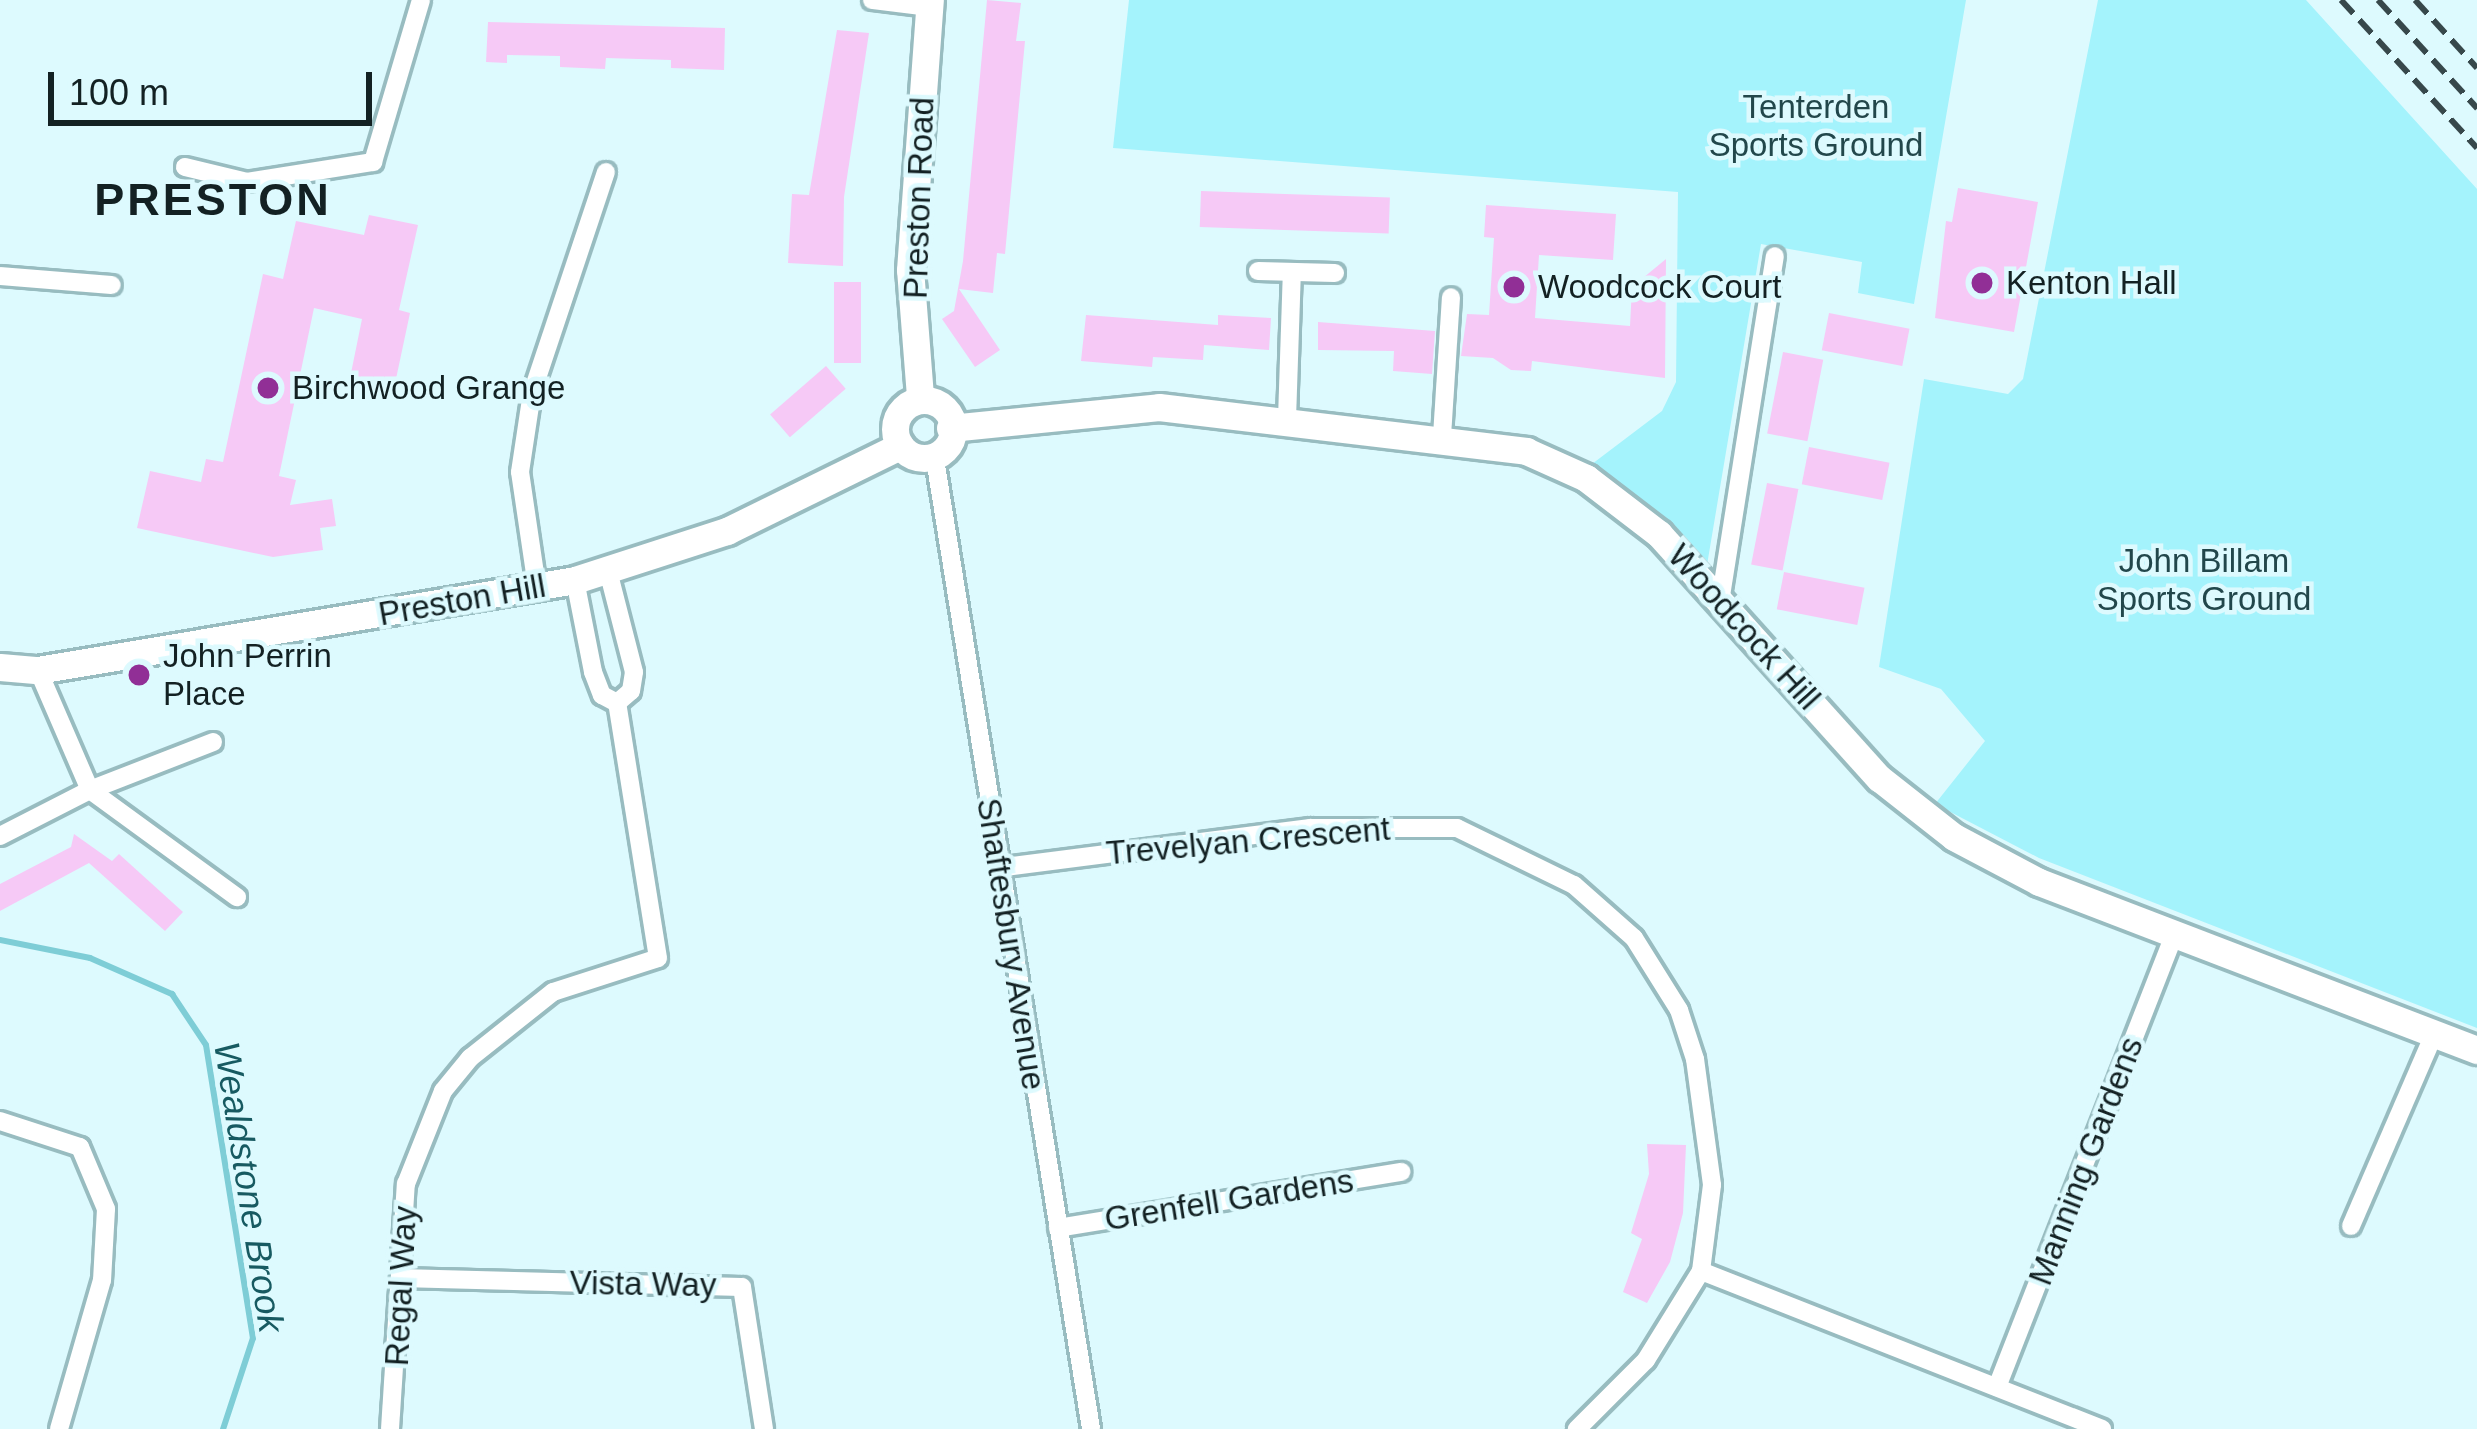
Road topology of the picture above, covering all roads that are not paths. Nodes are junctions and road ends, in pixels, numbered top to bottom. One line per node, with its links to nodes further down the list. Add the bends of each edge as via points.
1 (421, 0): 4 (street, via 373,162 247,182)
2 (872, 0): 3 (street)
3 (930, 3): 13 (street, Preston Road, via 910,270)
4 (185, 167)
5 (606, 172): 21 (street, via 532,393 520,472)
6 (1774, 256): 22 (street)
7 (1258, 271): 8 (street)
8 (1292, 272): 9 (street); 14 (street)
9 (1335, 273)
10 (0, 277): 11 (street)
11 (112, 285)
12 (1451, 297): 16 (street)
13 (920, 396): 15 (street, via 945,408); 17 (street, via 903,413)
14 (1287, 419): 15 (street, Woodcock Hill, via 1159,407); 16 (street, Woodcock Hill)
15 (950, 428): 18 (street)
16 (1442, 436): 22 (street, Woodcock Hill, via 1526,451 1586,478)
17 (900, 446): 18 (street, via 920,463); 19 (street, Preston Hill, via 727,531)
18 (935, 459): 29 (street, Shaftesbury Avenue)
19 (608, 571): 20 (street, Preston Hill); 25 (street, Regal Way, via 634,672 631,691)
20 (574, 580): 21 (street, Preston Hill); 25 (street, Regal Way, via 593,672 602,695)
21 (537, 587): 24 (street, Preston Hill)
22 (1721, 596): 31 (street, Woodcock Hill, via 1879,778 1954,837 2039,882)
23 (0, 667): 24 (street, Preston Hill)
24 (38, 670): 27 (street)
25 (617, 703): 39 (street, Regal Way, via 658,958 554,992 470,1058 442,1091 406,1184)
26 (213, 742): 27 (street)
27 (90, 790): 28 (street); 30 (street)
28 (0, 836)
29 (997, 868): 37 (street, Shaftesbury Avenue); 38 (street, Trevelyan Crescent, via 1310,828 1457,828 1574,885 1634,938 1690,1042 1712,1185)
30 (237, 897)
31 (2174, 935): 32 (street, Woodcock Hill); 40 (street, Manning Gardens)
32 (2434, 1034): 33 (street, Woodcock Hill); 36 (street)
33 (2477, 1050)
34 (0, 1120): 42 (street, via 80,1147 106,1209 102,1280)
35 (1401, 1172): 37 (street, Grenfell Gardens)
36 (2351, 1226)
37 (1058, 1228): 45 (street, Shaftesbury Avenue)
38 (1701, 1271): 40 (street); 46 (street, Trevelyan Crescent, via 1646,1360)
39 (400, 1278): 43 (street, Regal Way); 44 (street, Vista Way, via 742,1287)
40 (1997, 1388): 41 (street)
41 (2058, 1421): 47 (street)
42 (59, 1429)
43 (389, 1429)
44 (764, 1429)
45 (1090, 1429)
46 (1577, 1429)
47 (2102, 1429)

